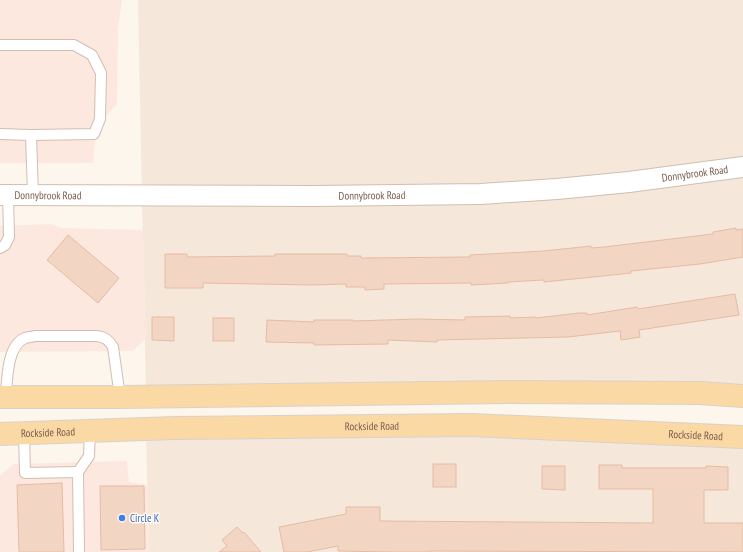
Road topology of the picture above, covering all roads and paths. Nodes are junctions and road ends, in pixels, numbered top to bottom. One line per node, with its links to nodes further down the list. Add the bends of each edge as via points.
1 (0, 45): 3 (lane, via 74,45 92,55 101,73 100,119 94,134)
2 (0, 134): 3 (lane)
3 (31, 135): 6 (lane)
4 (743, 167): 6 (street, Donnybrook Road, via 629,182 481,194)
5 (4, 195): 6 (street, Donnybrook Road); 7 (lane, via 9,237 5,246)
6 (33, 195)
7 (0, 248)
8 (743, 396): 10 (main road, via 700,393 508,392)
9 (3, 397): 10 (main road); 10 (lane, via 13,349 25,338 35,336 104,337 113,347)
10 (120, 397)
11 (90, 430): 12 (main road, Rockside Road); 14 (main road, Rockside Road, via 471,425); 15 (lane, via 89,456)
12 (24, 432): 13 (main road, Rockside Road); 15 (lane, via 24,473)
13 (0, 434)
14 (743, 437)
15 (78, 472): 16 (lane)
16 (79, 552)

